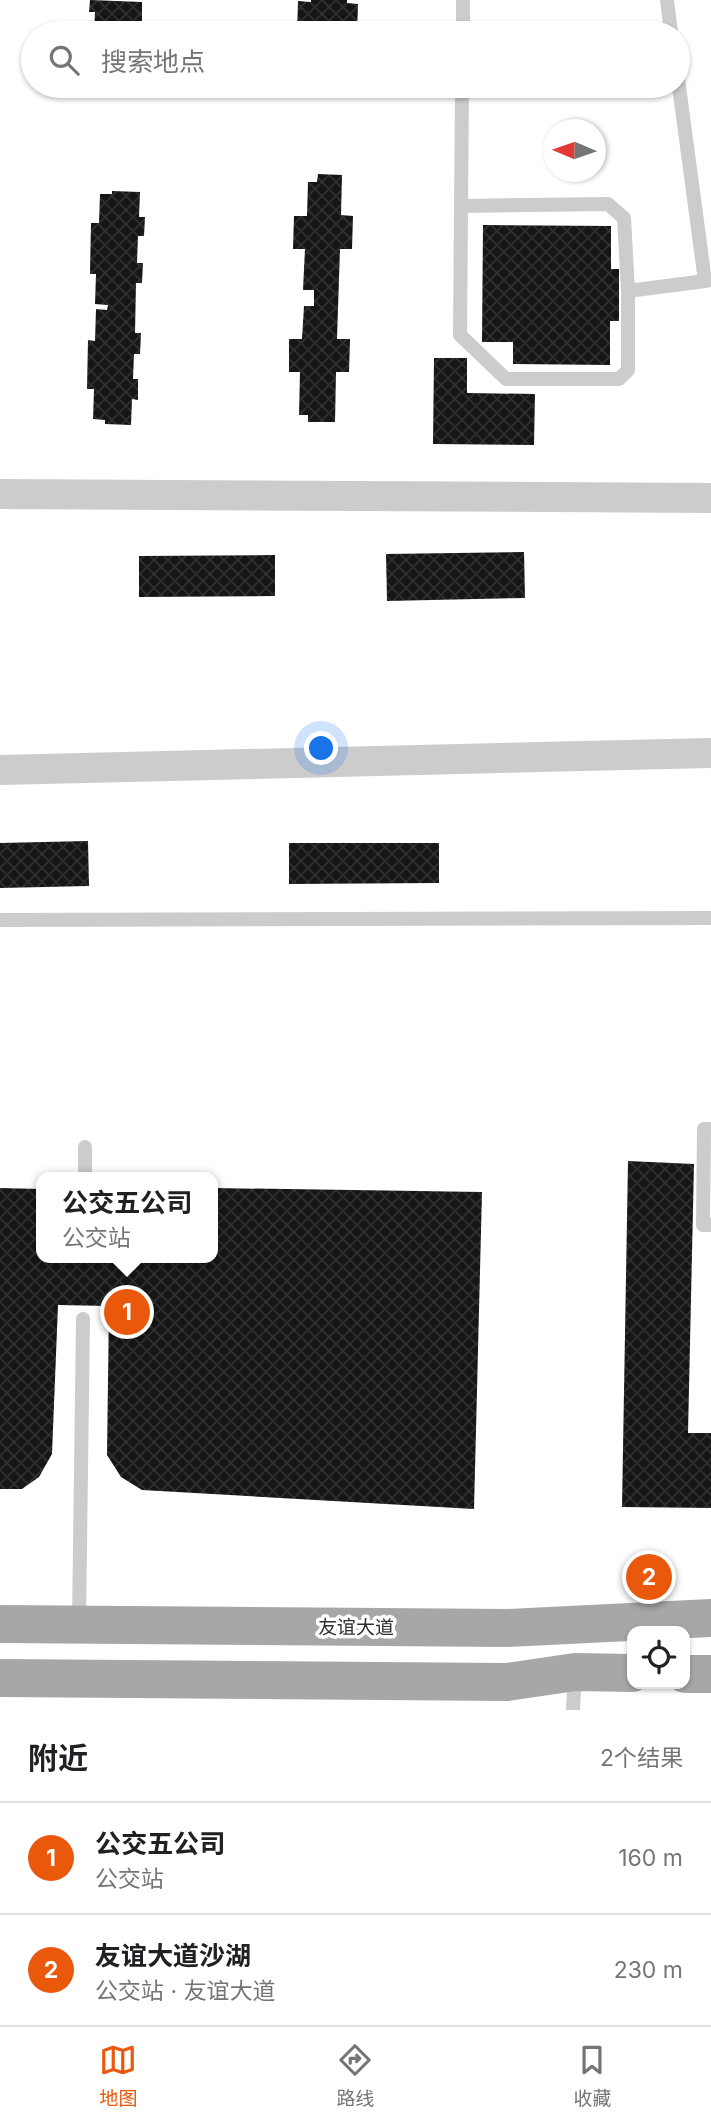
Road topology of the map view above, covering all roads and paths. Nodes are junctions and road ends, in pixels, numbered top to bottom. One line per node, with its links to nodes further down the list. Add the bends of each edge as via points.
1 (463, 0): 3 (lane)
2 (667, 0): 4 (lane)
3 (463, 21)
4 (670, 21)
5 (462, 98): 7 (lane)
6 (681, 98): 8 (lane)
7 (461, 206): 9 (lane, via 608,204 624,218); 9 (lane, via 460,335 506,379 619,379 628,370)
8 (708, 280): 9 (lane)
9 (628, 291)
10 (0, 494): 11 (street)
11 (711, 498)
12 (711, 753): 13 (street)
13 (0, 770)
14 (711, 918): 15 (lane)
15 (0, 920)
16 (711, 1129): 19 (lane, via 704,1129 703,1211 703,1225)
17 (85, 1147): 18 (lane)
18 (85, 1172)
19 (711, 1225)
20 (83, 1320): 23 (lane)
21 (711, 1618): 23 (main road, 友谊大道, via 506,1628)
22 (0, 1625): 23 (main road, 友谊大道)
23 (79, 1625)
24 (575, 1672): 25 (main road); 28 (main road, via 508,1682); 29 (lane)
25 (627, 1673)
26 (690, 1674): 27 (main road)
27 (711, 1674)
28 (0, 1678)
29 (572, 1710)

